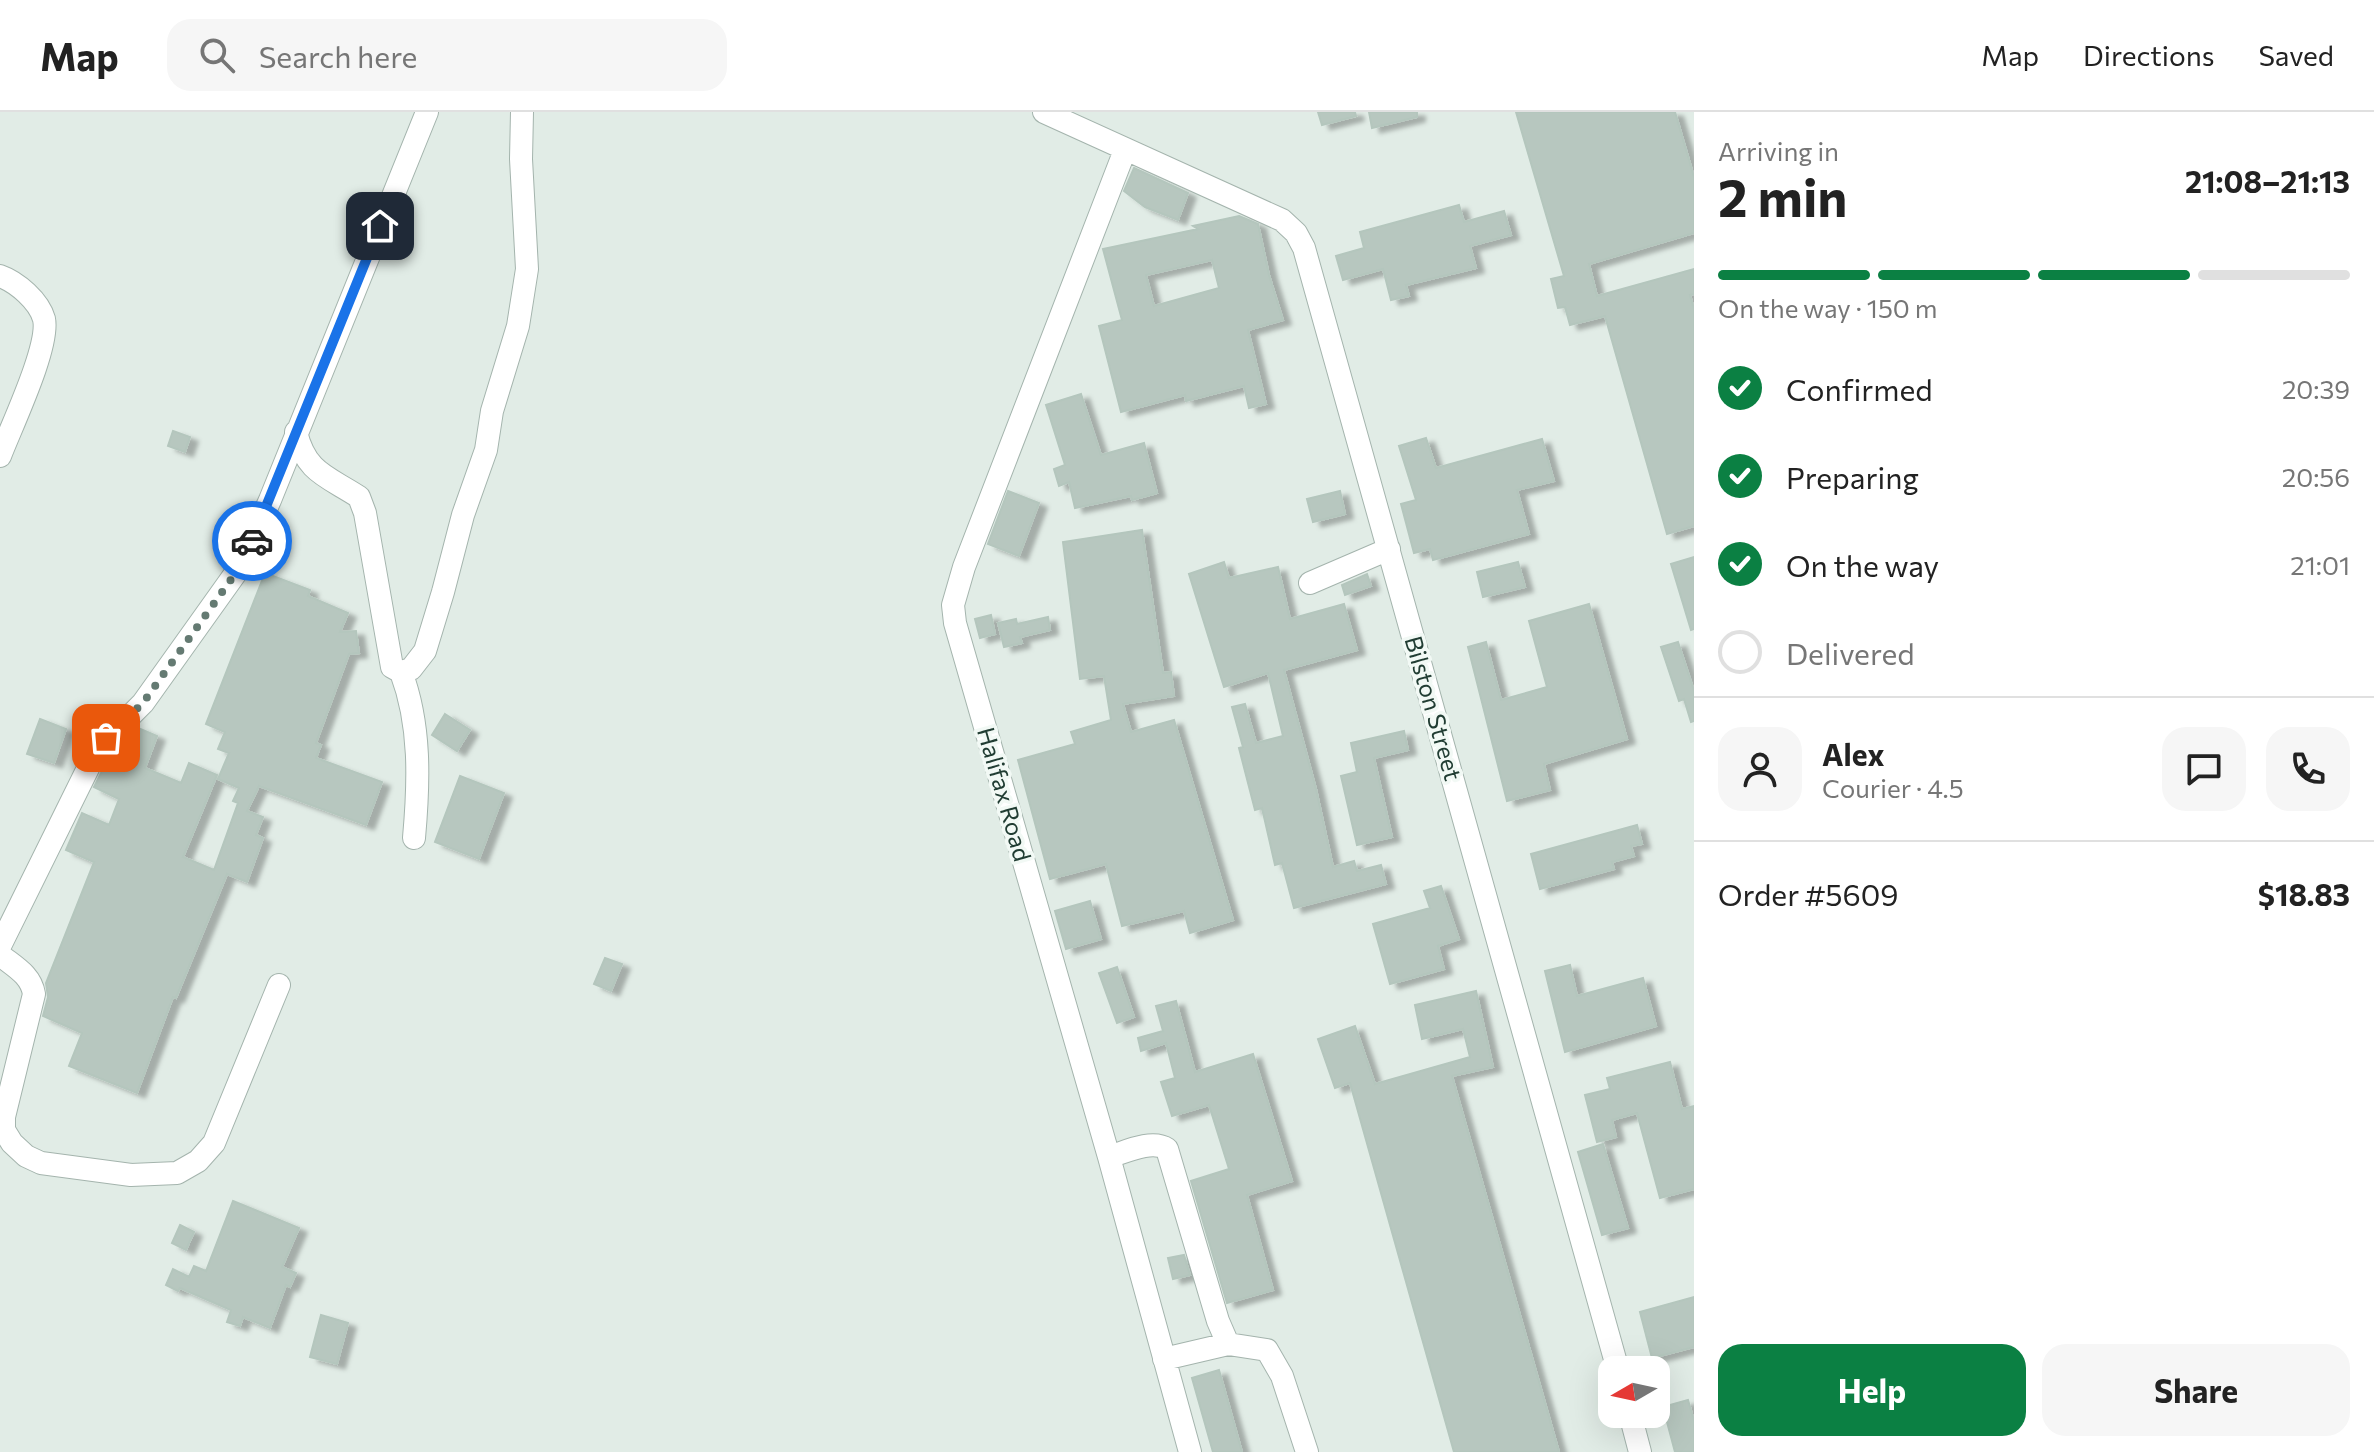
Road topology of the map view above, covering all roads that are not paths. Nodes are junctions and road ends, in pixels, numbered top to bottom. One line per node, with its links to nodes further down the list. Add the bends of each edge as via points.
1 (427, 112): 7 (street)
2 (522, 112): 11 (street, via 527,269 518,326 425,651 411,669)
3 (1044, 112): 4 (street, Bilston Street)
4 (1069, 117): 5 (street, Bilston Street)
5 (1125, 150): 9 (street, Bilston Street, via 1282,220 1296,233); 16 (street, Halifax Road, via 953,605)
6 (0, 276): 8 (street, via 37,303 44,320 43,343)
7 (296, 432): 11 (street, via 312,467 359,497 387,649 392,667); 13 (street, via 240,567 143,703 98,748)
8 (0, 456)
9 (1389, 549): 10 (street); 18 (street, Bilston Street)
10 (1310, 583)
11 (401, 672): 12 (street, via 415,722)
12 (414, 838)
13 (0, 946)
14 (0, 955): 15 (street, via 27,976 34,994 4,1130 26,1156 41,1163 131,1175 177,1173 214,1143)
15 (279, 985)
16 (1109, 1157): 17 (street, via 1153,1144 1167,1149); 19 (street, Halifax Road)
17 (1228, 1344): 19 (street); 22 (street, via 1267,1350 1282,1376)
18 (1614, 1356)
19 (1164, 1359): 21 (street, Halifax Road)
20 (1634, 1428): 23 (street)
21 (1190, 1452)
22 (1307, 1452)
23 (1640, 1452)

